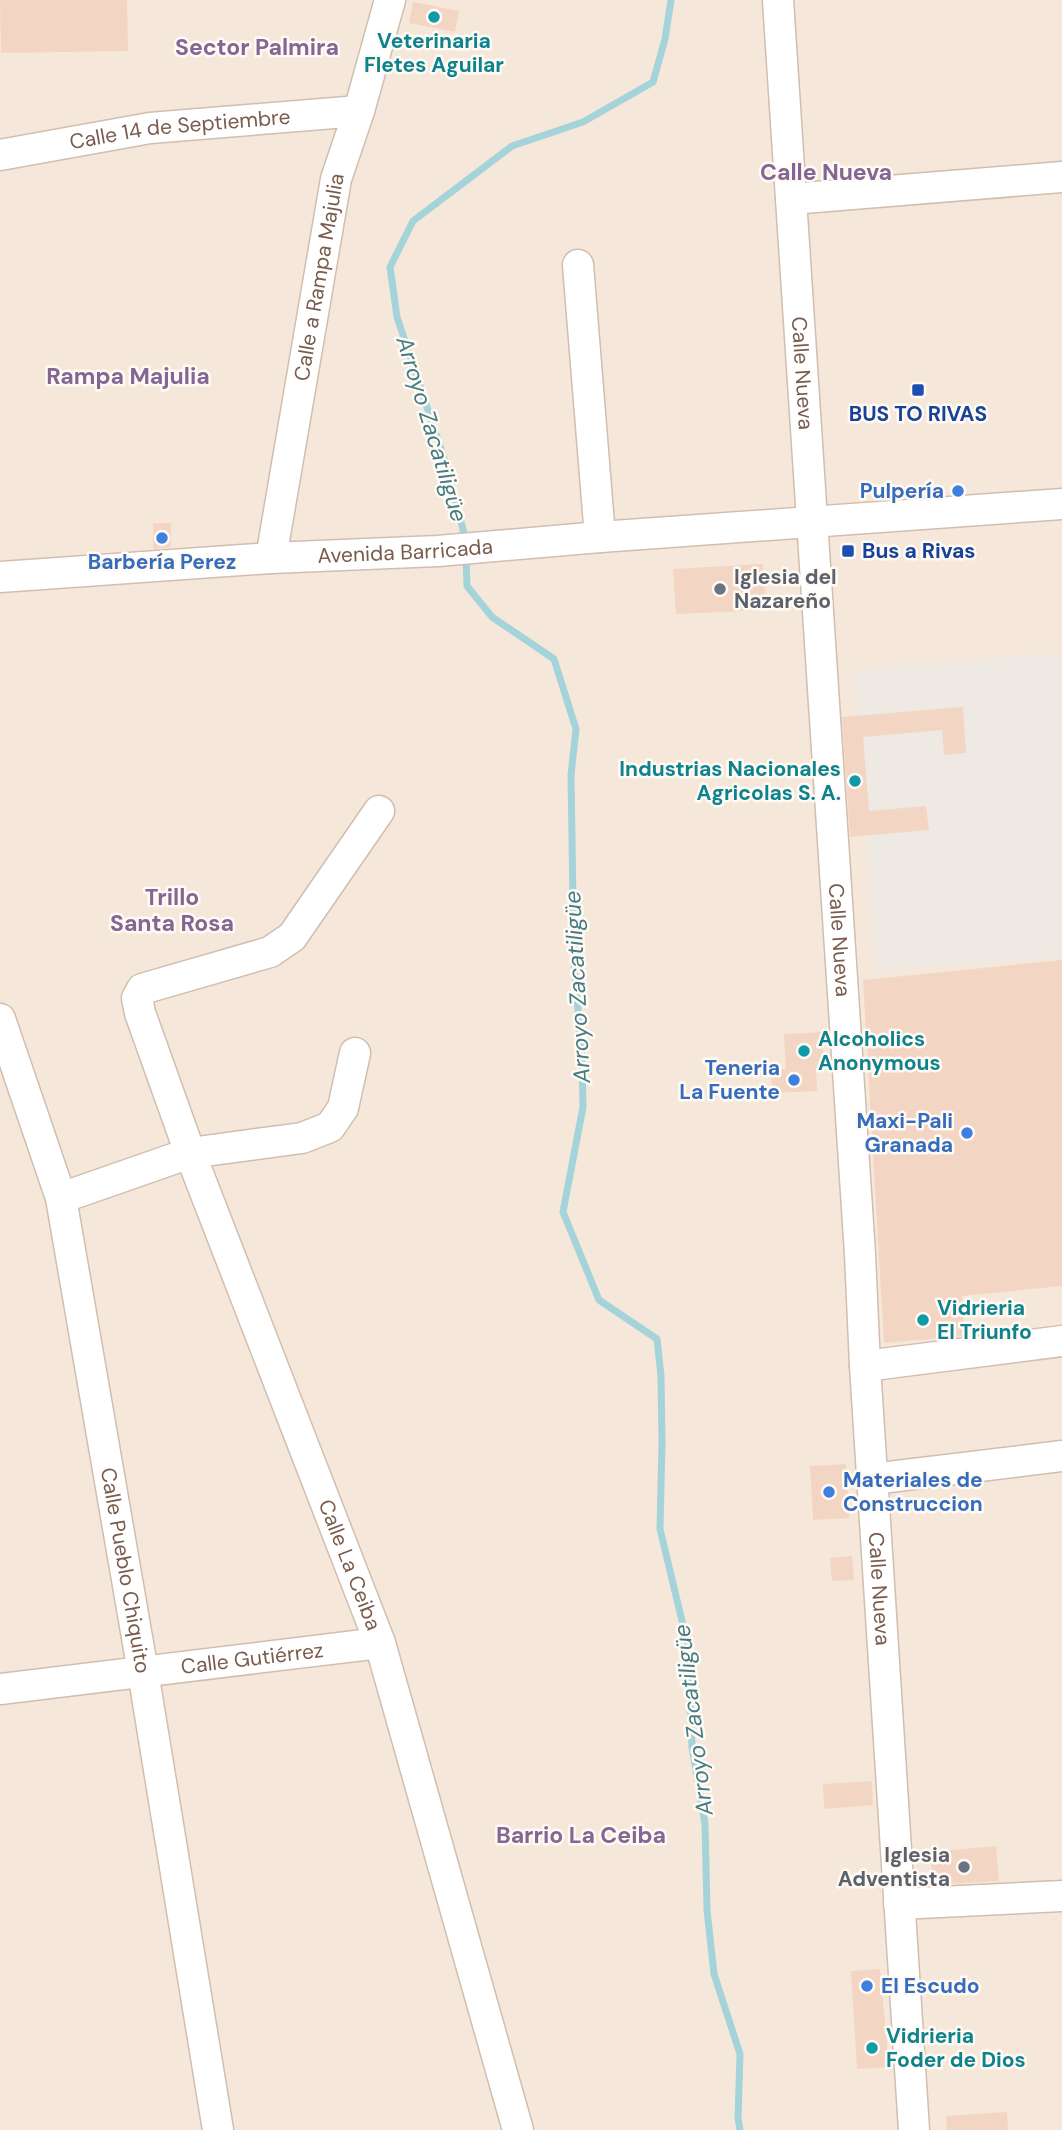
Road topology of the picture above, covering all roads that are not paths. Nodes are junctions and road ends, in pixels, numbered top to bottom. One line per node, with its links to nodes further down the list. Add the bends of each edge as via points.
1 (390, 0): 3 (street, Calle a Rampa Majulia)
2 (778, 0): 6 (street, Calle Nueva)
3 (359, 111): 4 (street, Calle 14 de Septiembre, via 150,128); 11 (street, Calle a Rampa Majulia, via 336,179)
4 (0, 155)
5 (1062, 177): 6 (street)
6 (791, 199): 9 (street, Calle Nueva)
7 (578, 265): 10 (street)
8 (1062, 505): 9 (street, Avenida Barricada)
9 (811, 522): 10 (street, Avenida Barricada); 19 (street, Calle Nueva)
10 (600, 537): 11 (street, Avenida Barricada, via 438,551)
11 (271, 558): 12 (street, Avenida Barricada)
12 (0, 577)
13 (379, 811): 16 (street, Calle La Ceiba, via 292,937 270,952 142,989 137,998)
14 (0, 1019): 17 (street, Calle Pueblo Chiquito)
15 (355, 1053): 16 (street, via 343,1108 330,1127 302,1138)
16 (190, 1153): 17 (street); 22 (street, Calle La Ceiba)
17 (61, 1198): 23 (street, Calle Pueblo Chiquito)
18 (1062, 1341): 19 (street)
19 (865, 1366): 21 (street, Calle Nueva)
20 (1062, 1456): 21 (street)
21 (872, 1479): 26 (street, Calle Nueva)
22 (380, 1643): 23 (street, Calle Gutiérrez); 28 (street, Calle La Ceiba)
23 (143, 1672): 24 (street, Calle Gutiérrez); 27 (street, Calle Pueblo Chiquito)
24 (0, 1689)
25 (1062, 1896): 26 (street)
26 (899, 1904): 29 (street, Calle Nueva)
27 (218, 2130)
28 (518, 2130)
29 (914, 2130)

